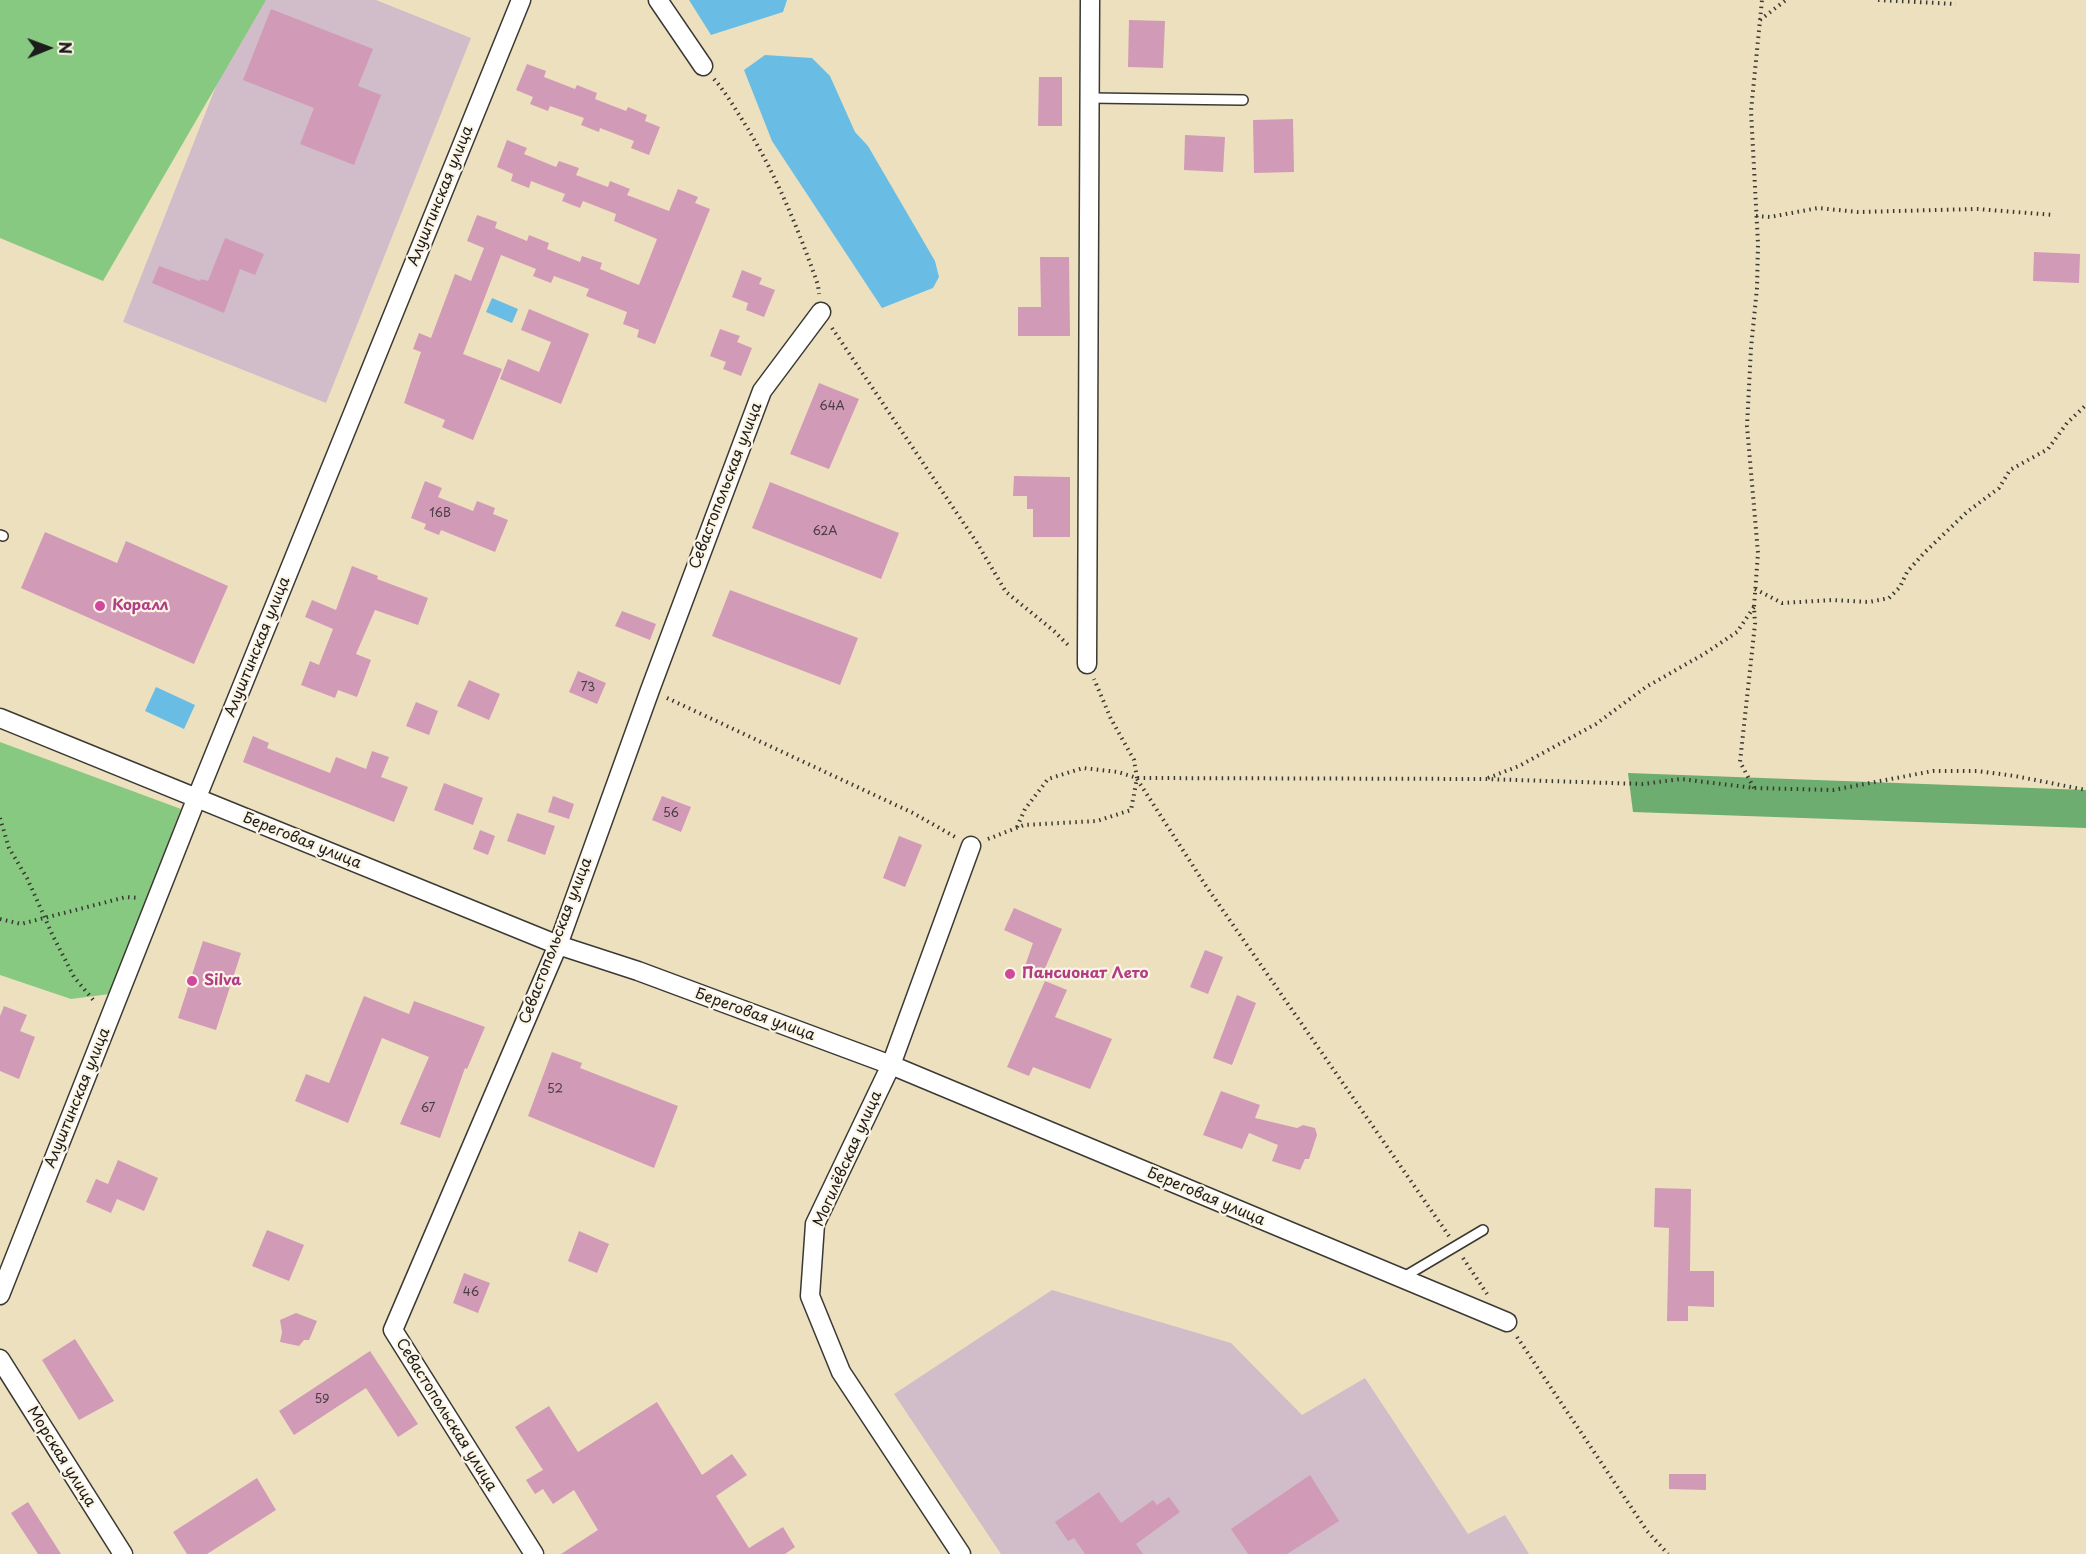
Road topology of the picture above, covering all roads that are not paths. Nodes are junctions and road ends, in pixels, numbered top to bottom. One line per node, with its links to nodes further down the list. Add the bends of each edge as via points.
1 (521, 0): 10 (street, Алуштинская улица)
2 (658, 0): 4 (street)
3 (1090, 0): 5 (street)
4 (703, 66)
5 (1089, 98): 6 (lane); 8 (street)
6 (1243, 100)
7 (821, 312): 12 (street, Севастопольская улица, via 762,392)
8 (1087, 664)
9 (0, 718): 10 (street, Береговая улица)
10 (197, 797): 12 (street, Береговая улица); 16 (street, Алуштинская улица)
11 (971, 846): 13 (street, Могилёвская улица)
12 (558, 945): 13 (street, Береговая улица, via 639,971); 20 (street, Севастопольская улица, via 393,1330)
13 (891, 1065): 15 (street, Береговая улица); 21 (street, Могилёвская улица, via 815,1224 810,1296 841,1372)
14 (1483, 1230): 15 (lane)
15 (1401, 1278): 17 (street, Береговая улица)
16 (0, 1295)
17 (1507, 1322)
18 (0, 1359): 19 (street, Морская улица)
19 (123, 1554)
20 (534, 1554)
21 (961, 1554)

